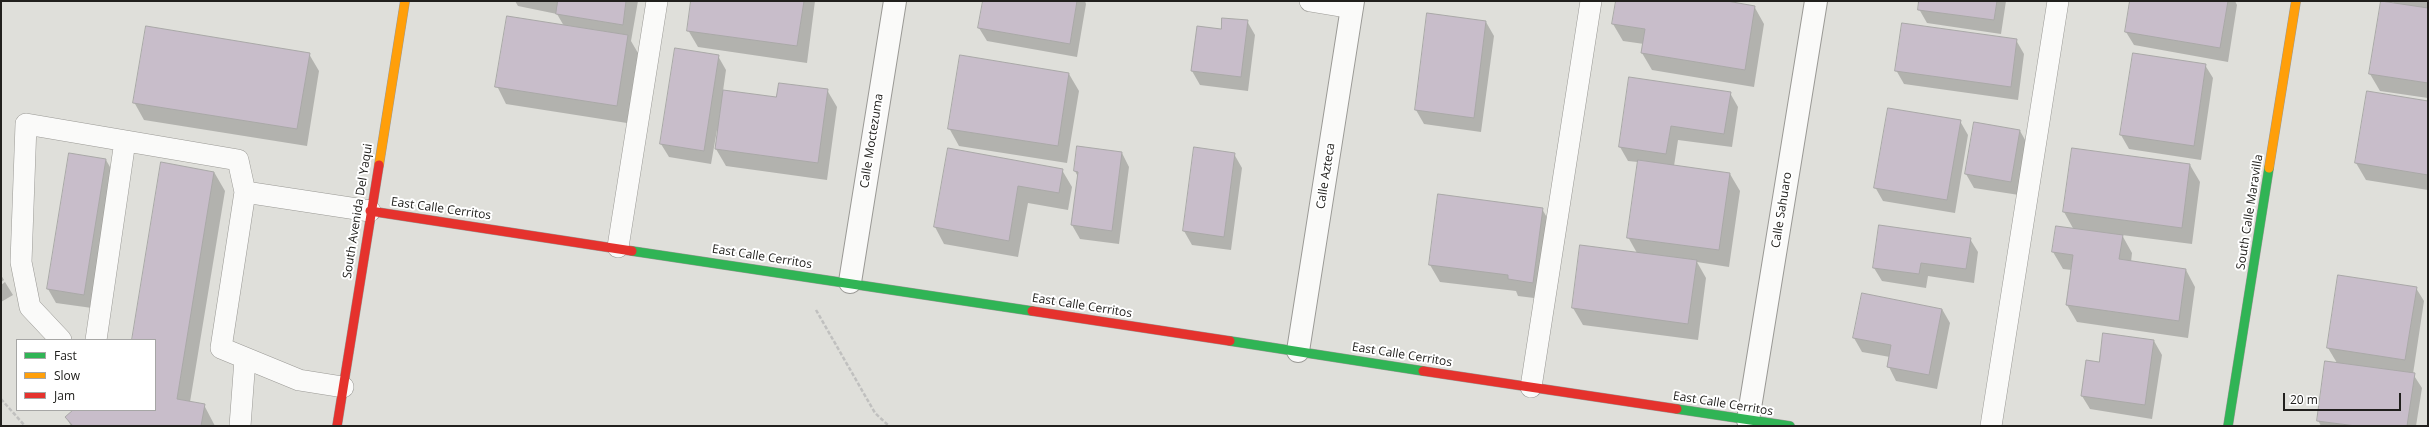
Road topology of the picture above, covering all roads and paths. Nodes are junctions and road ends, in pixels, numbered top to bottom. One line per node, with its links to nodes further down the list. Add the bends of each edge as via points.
1 (405, 1): 12 (street, South Avenida Del Yaqui)
2 (657, 1): 13 (lane)
3 (895, 1): 15 (street, Calle Moctezuma)
4 (1310, 1): 9 (lane)
5 (1592, 1): 21 (lane)
6 (1816, 1): 23 (street, Calle Sahuaro)
7 (2058, 1): 29 (lane)
8 (2296, 1): 30 (street, South Calle Maravilla)
9 (1353, 5): 18 (street, Calle Azteca)
10 (125, 141): 11 (lane, via 238,160); 16 (lane, via 26,124 21,262 30,307); 17 (lane)
11 (245, 192): 12 (lane); 19 (lane, via 221,348)
12 (370, 211): 13 (street, East Calle Cerritos); 20 (street, South Avenida Del Yaqui)
13 (618, 247): 14 (street, East Calle Cerritos)
14 (804, 275): 15 (street, East Calle Cerritos); 27 (path, via 817,313 875,413)
15 (850, 282): 18 (street, East Calle Cerritos)
16 (60, 339)
17 (96, 339)
18 (1298, 351): 21 (street, East Calle Cerritos)
19 (245, 359): 20 (lane, via 299,380); 25 (lane)
20 (343, 387): 26 (street, South Avenida Del Yaqui)
21 (1531, 387): 23 (street, East Calle Cerritos)
22 (1, 398): 24 (path)
23 (1748, 420): 28 (street, East Calle Cerritos)
24 (25, 426)
25 (240, 426)
26 (337, 426)
27 (889, 426)
28 (1790, 426)
29 (1991, 426)
30 (2228, 426)

